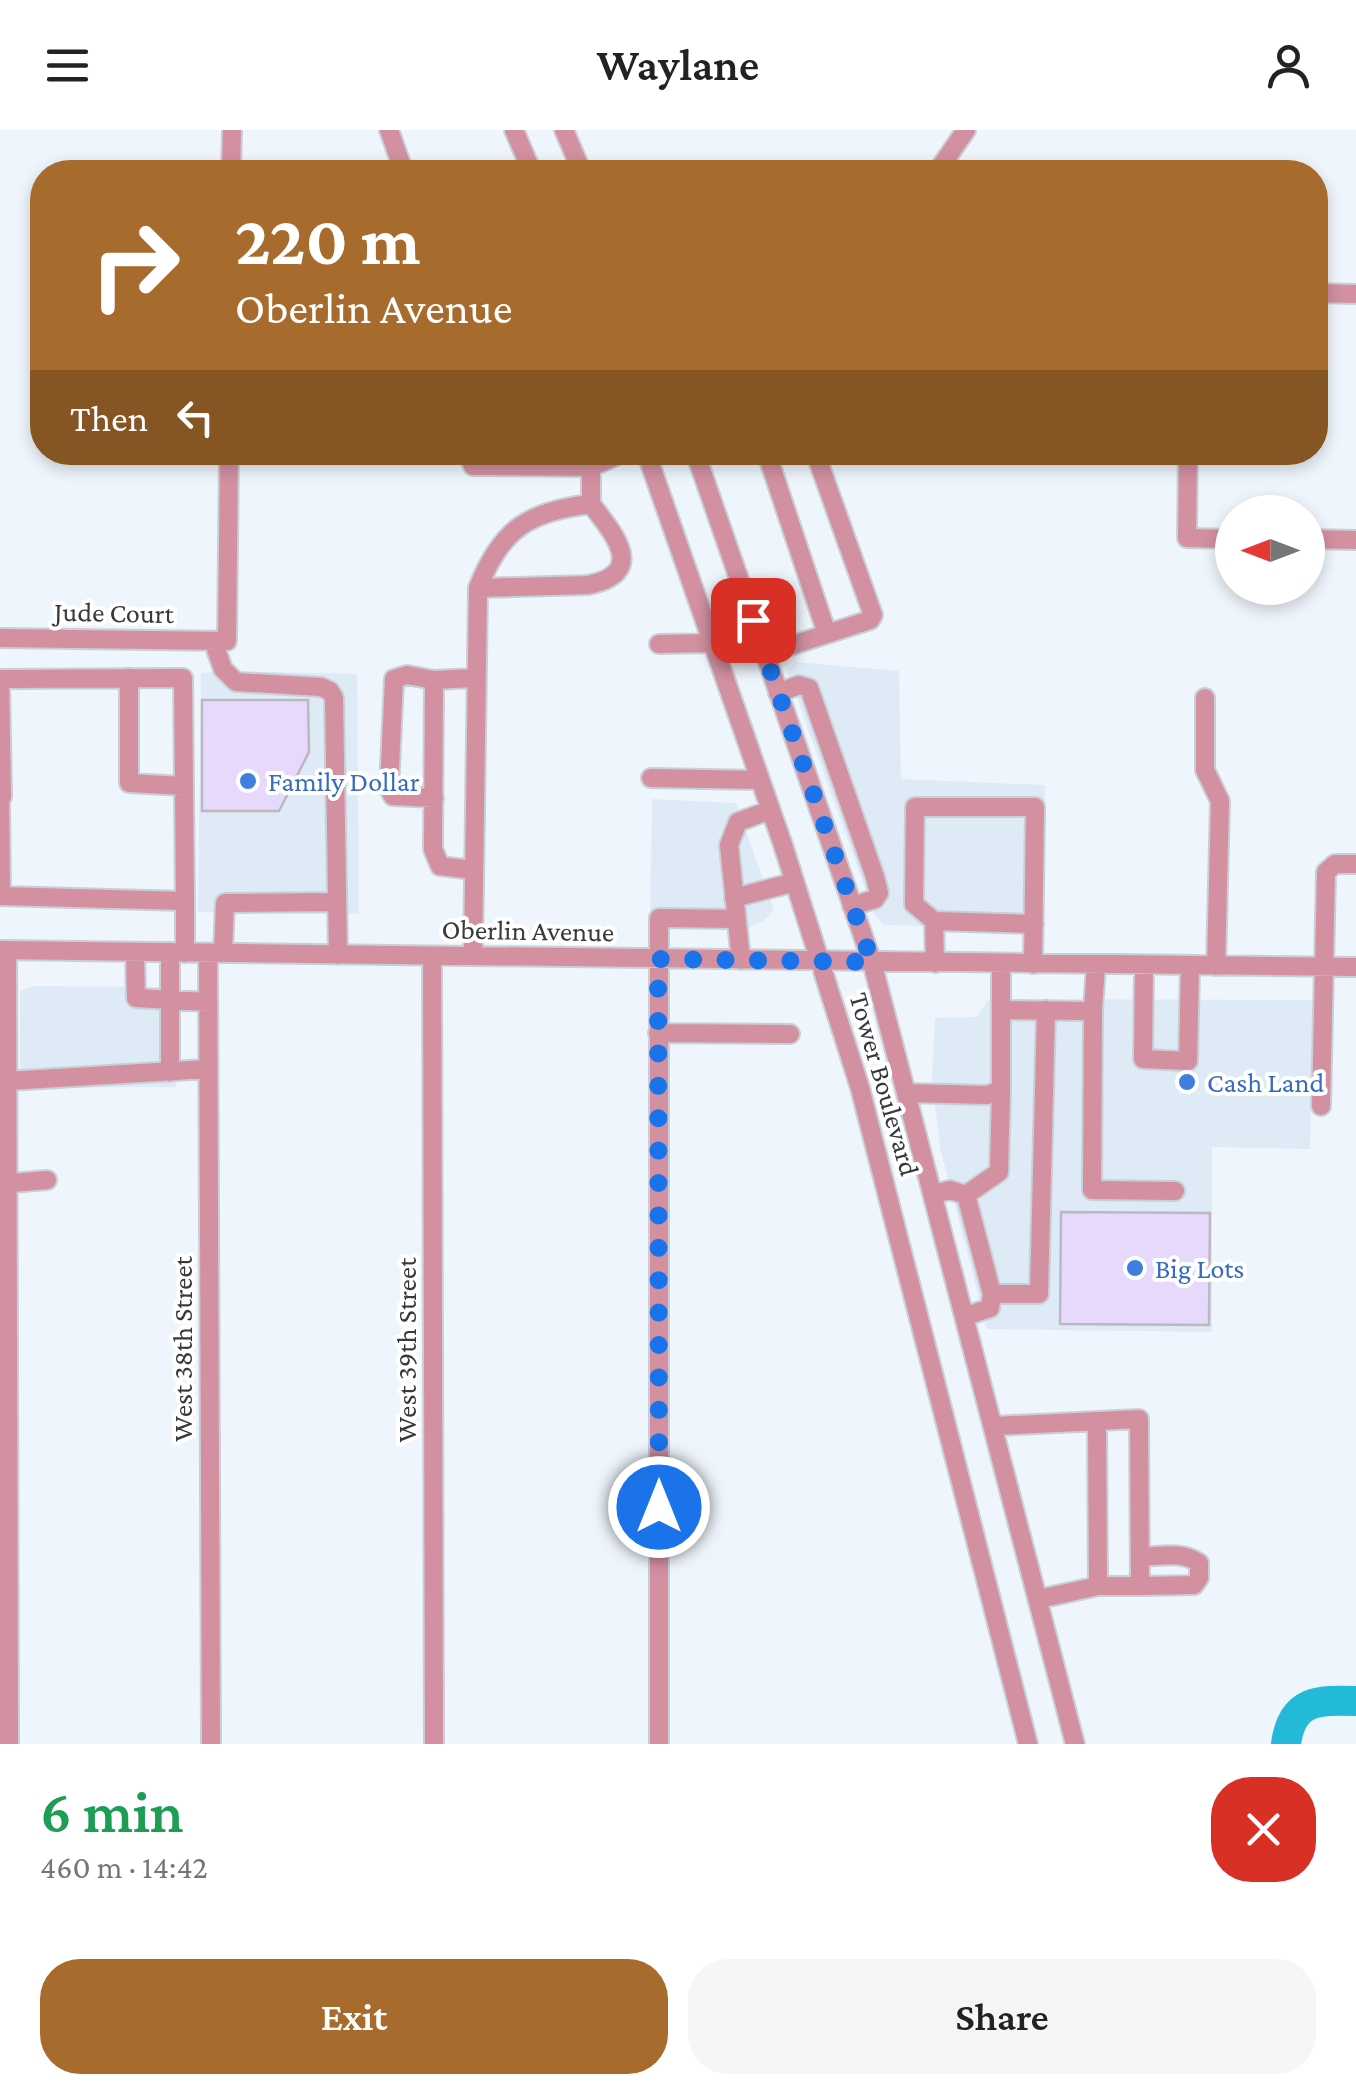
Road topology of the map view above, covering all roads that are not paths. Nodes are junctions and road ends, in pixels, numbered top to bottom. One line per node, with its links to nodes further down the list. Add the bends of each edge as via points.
1 (232, 130): 6 (street)
2 (390, 130): 7 (street)
3 (514, 130): 8 (street)
4 (564, 130): 9 (street)
5 (966, 130): 10 (street)
6 (232, 160)
7 (400, 160)
8 (527, 160)
9 (577, 160)
10 (945, 160)
11 (1328, 293): 12 (street)
12 (1356, 294)
13 (228, 465): 29 (street)
14 (585, 465): 21 (street)
15 (596, 465): 21 (street)
16 (650, 465): 30 (street, Tower Boulevard)
17 (700, 465): 32 (street, Tower Boulevard)
18 (770, 465): 27 (street)
19 (820, 465): 27 (street, via 872,615)
20 (1188, 465): 23 (street, via 1186,538)
21 (592, 467): 22 (street)
22 (591, 504): 26 (street, via 545,512 508,534); 26 (street, via 621,546 618,573 588,584)
23 (1215, 539)
24 (1325, 540): 25 (street)
25 (1356, 540)
26 (478, 588): 34 (street)
27 (827, 634): 32 (street)
28 (0, 638): 29 (street, Jude Court)
29 (220, 641): 50 (street, via 222,669 236,682 320,687 334,698)
30 (711, 643): 31 (street); 40 (street, Tower Boulevard)
31 (659, 644)
32 (765, 654): 37 (street, Tower Boulevard)
33 (129, 678): 35 (street); 41 (street, via 129,783); 41 (street, via 184,678)
34 (475, 678): 36 (street); 46 (street)
35 (1, 679): 42 (street)
36 (434, 680): 43 (street); 43 (street, via 394,679 390,788 400,798)
37 (778, 692): 51 (street, Tower Boulevard); 51 (street, via 808,688 875,877 875,899)
38 (1205, 698): 72 (street, via 1205,770 1220,801)
39 (651, 778): 40 (street)
40 (760, 780): 44 (street, Tower Boulevard)
41 (184, 786): 49 (street)
42 (1, 797): 49 (street, via 1,896)
43 (434, 798): 46 (street, via 436,860 447,869)
44 (770, 810): 47 (street, Tower Boulevard); 48 (street, via 738,822 729,845)
45 (1356, 864): 73 (street, via 1335,864 1326,872)
46 (473, 870): 61 (street)
47 (795, 882): 48 (street); 64 (street, Tower Boulevard)
48 (734, 898): 52 (street)
49 (184, 901): 57 (street)
50 (337, 902): 58 (street, West 38th Street, via 225,903); 59 (street)
51 (852, 906): 65 (street, Tower Boulevard)
52 (736, 919): 62 (street, via 659,918); 63 (street)
53 (934, 920): 54 (street); 54 (street, via 914,904 915,807 1035,807); 66 (street)
54 (1034, 924): 68 (street)
55 (3, 950): 56 (street, Oberlin Avenue); 84 (street)
56 (136, 952): 57 (street, Oberlin Avenue); 75 (street, via 136,998)
57 (177, 952): 58 (street, Oberlin Avenue); 75 (street)
58 (216, 953): 59 (street, Oberlin Avenue); 76 (street, West 38th Street)
59 (338, 955): 60 (street, Oberlin Avenue)
60 (432, 956): 61 (street, Oberlin Avenue); 104 (street, West 39th Street)
61 (472, 956): 62 (street, Oberlin Avenue)
62 (658, 959): 63 (street, Oberlin Avenue); 80 (street)
63 (741, 960): 64 (street, Oberlin Avenue)
64 (821, 961): 65 (street, Oberlin Avenue); 106 (street, Tower Boulevard)
65 (872, 962): 66 (street, Oberlin Avenue); 86 (street, Tower Boulevard)
66 (935, 963): 67 (street, Oberlin Avenue)
67 (1002, 964): 68 (street, Oberlin Avenue); 78 (street)
68 (1034, 964): 69 (street, Oberlin Avenue)
69 (1096, 965): 70 (street, Oberlin Avenue); 77 (street)
70 (1144, 966): 71 (street, Oberlin Avenue); 71 (street, via 1143,1060 1188,1061)
71 (1190, 966): 72 (street, Oberlin Avenue)
72 (1216, 966): 73 (street, Oberlin Avenue)
73 (1324, 967): 74 (street, Oberlin Avenue); 87 (street)
74 (1356, 968)
75 (170, 1001): 76 (street); 83 (street)
76 (208, 1002): 82 (street, West 38th Street)
77 (1093, 1008): 79 (street); 91 (street, via 1092,1190)
78 (1002, 1010): 79 (street); 85 (street)
79 (1046, 1010): 94 (street, via 1039,1294)
80 (658, 1033): 81 (street); 105 (street)
81 (790, 1034)
82 (208, 1070): 83 (street); 103 (street, West 38th Street)
83 (170, 1072): 84 (street)
84 (7, 1081): 88 (street)
85 (1001, 1090): 86 (street); 93 (street, via 999,1172)
86 (907, 1093): 92 (street, Tower Boulevard)
87 (1322, 1106)
88 (4, 1152): 90 (street)
89 (48, 1180): 90 (street)
90 (4, 1184): 102 (street)
91 (1176, 1191)
92 (934, 1194): 93 (street); 95 (street, Tower Boulevard)
93 (966, 1195): 94 (street)
94 (992, 1294): 95 (street, via 990,1308)
95 (966, 1316): 97 (street, Tower Boulevard)
96 (1097, 1421): 97 (street); 98 (street, via 1139,1419); 99 (street)
97 (995, 1426): 101 (street, Tower Boulevard)
98 (1141, 1556): 100 (street); 100 (street, via 1191,1558 1199,1563 1199,1578 1194,1585)
99 (1098, 1586): 100 (street); 101 (street)
100 (1140, 1586)
101 (1039, 1599): 107 (street, Tower Boulevard)
102 (8, 1744)
103 (211, 1744)
104 (434, 1744)
105 (660, 1744)
106 (1028, 1744)
107 (1075, 1744)

